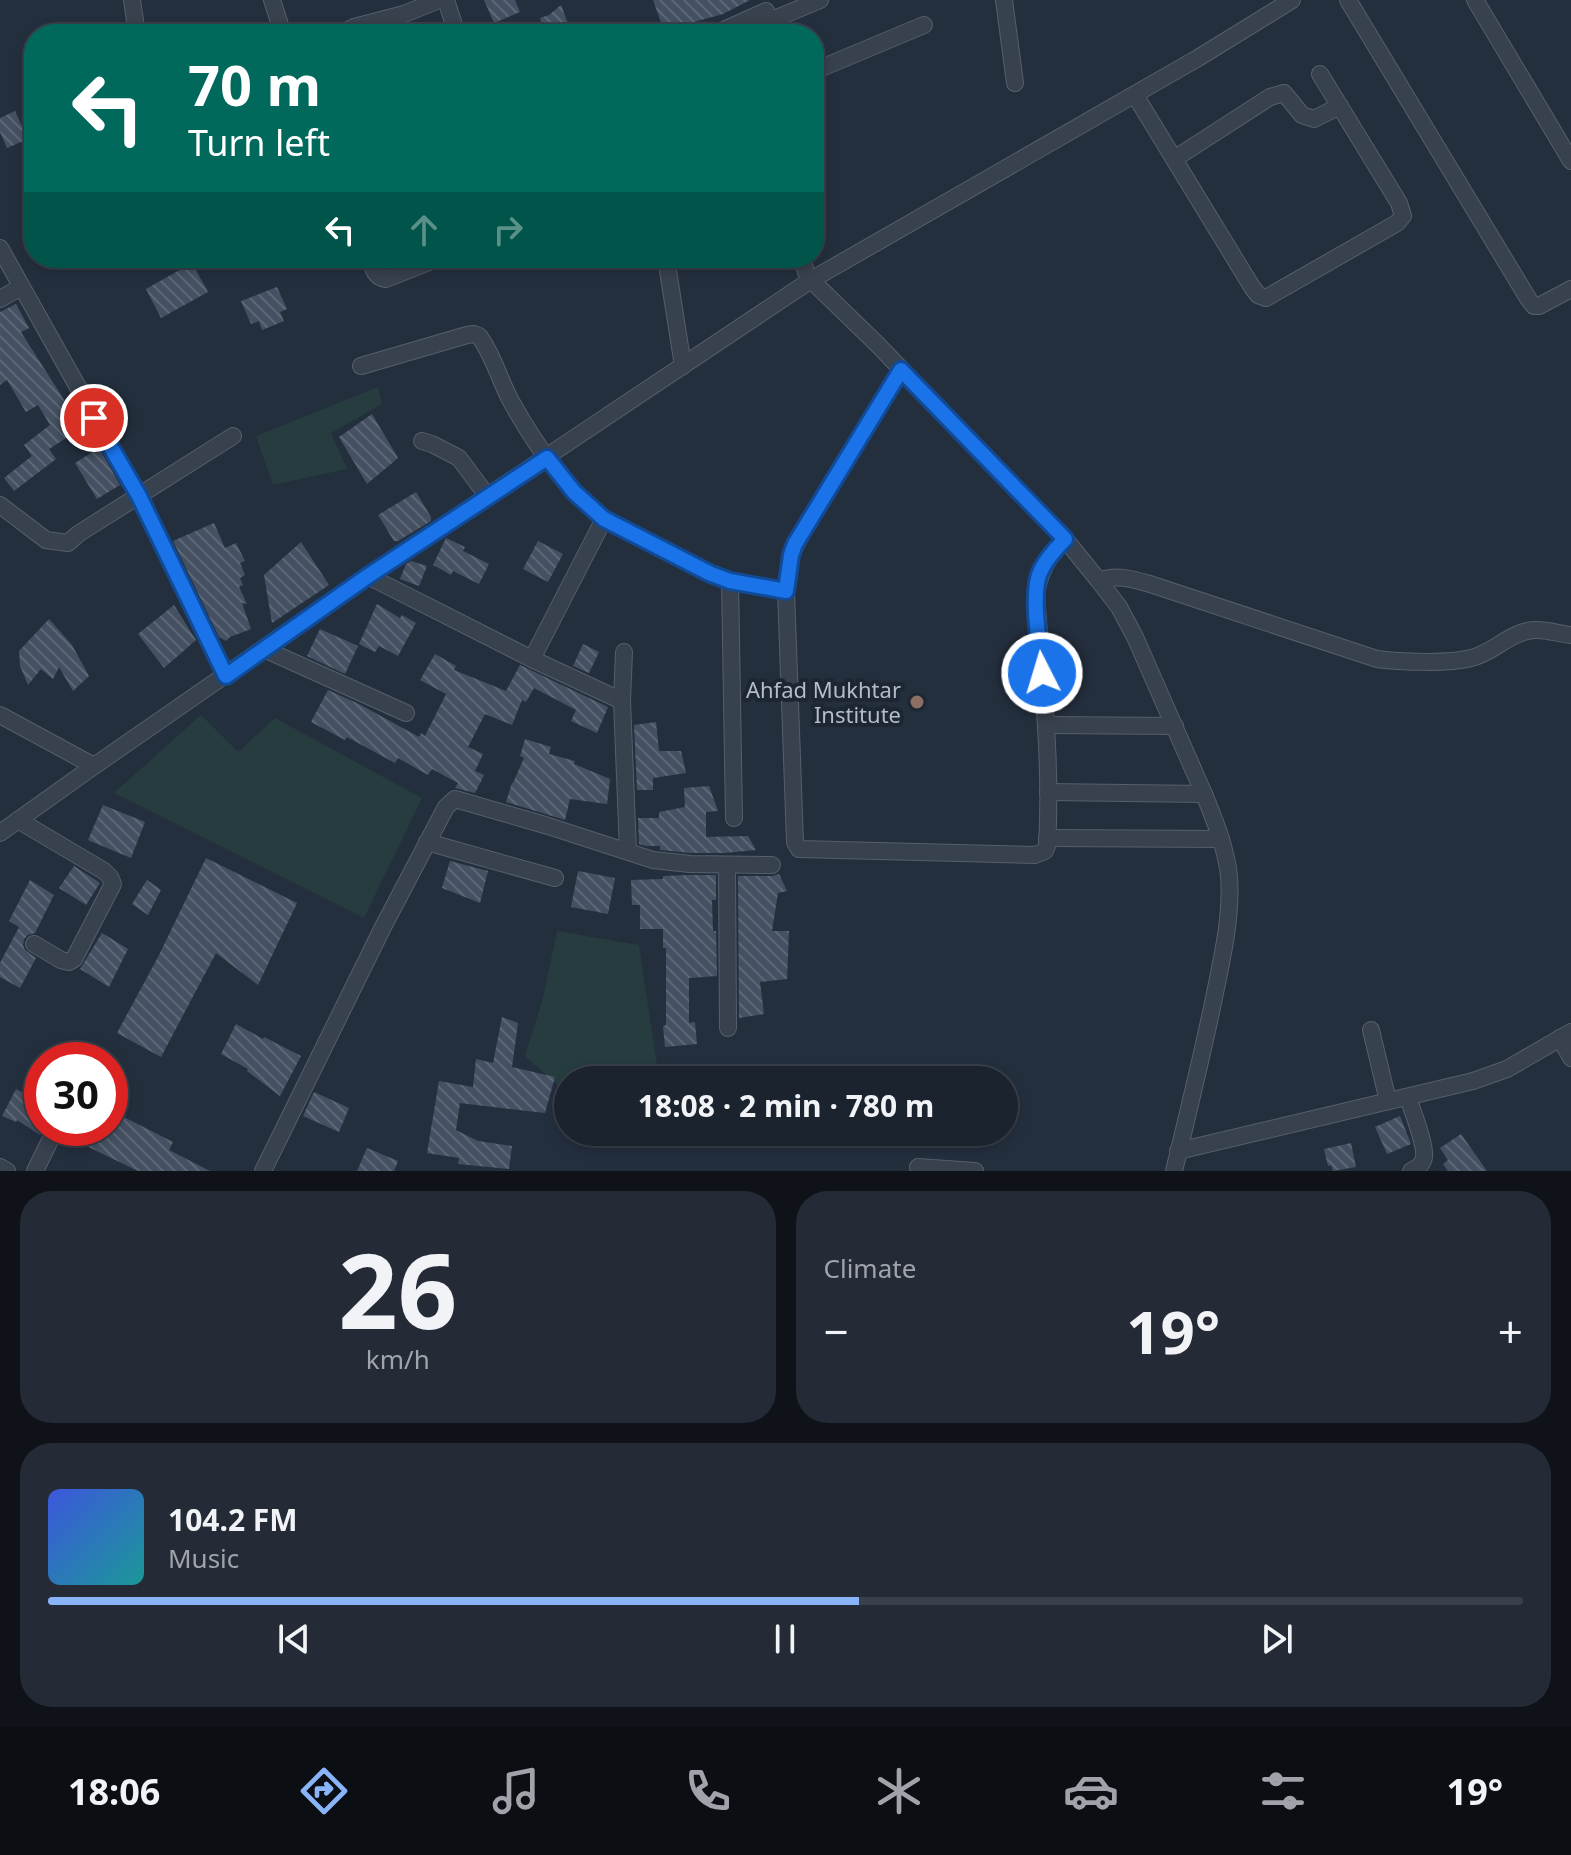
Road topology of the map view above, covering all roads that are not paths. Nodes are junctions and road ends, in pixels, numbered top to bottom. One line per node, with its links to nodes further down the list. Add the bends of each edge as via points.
1 (132, 0): 11 (street)
2 (272, 0): 12 (street)
3 (439, 0): 13 (street)
4 (446, 0): 14 (street)
5 (820, 0): 10 (street)
6 (1004, 0): 19 (street)
7 (1292, 0): 20 (street)
8 (1348, 0): 31 (street, via 1529,300 1539,306)
9 (1475, 0): 23 (street)
10 (766, 17): 15 (street)
11 (136, 24)
12 (280, 24)
13 (366, 24)
14 (454, 24)
15 (745, 24)
16 (924, 25): 17 (street)
17 (824, 67)
18 (1320, 74): 21 (street)
19 (1015, 83)
20 (1135, 95): 22 (street); 29 (street)
21 (1340, 106): 22 (street, via 1314,119 1302,115 1284,93 1270,97); 22 (street, via 1403,216 1266,298 1252,287)
22 (1174, 159)
23 (1571, 161)
24 (0, 248): 30 (street)
25 (374, 268): 26 (street, via 386,279)
26 (414, 268)
27 (668, 268): 34 (street)
28 (805, 268): 29 (street)
29 (811, 280): 34 (street); 35 (street)
30 (21, 287): 32 (street); 39 (street)
31 (1571, 289)
32 (0, 299)
33 (361, 366): 38 (street, via 474,334)
34 (683, 366): 38 (street)
35 (901, 370): 43 (street); 47 (street, via 795,544)
36 (233, 436): 39 (street)
37 (422, 441): 40 (street, via 459,458)
38 (547, 458): 40 (street); 42 (street)
39 (139, 496): 41 (street, via 68,543 46,540); 52 (street)
40 (488, 497): 44 (street)
41 (0, 505)
42 (604, 519): 45 (street); 51 (street)
43 (1065, 539): 46 (street); 56 (street, via 1048,557 1036,594)
44 (368, 576): 49 (street); 51 (street)
45 (730, 581): 47 (street); 61 (street)
46 (1099, 581): 48 (street, via 1129,578 1391,661 1473,658 1537,629); 57 (street, via 1132,629)
47 (786, 591): 64 (street, via 797,847 1035,855 1045,851)
48 (1571, 635)
49 (264, 649): 52 (street); 54 (street)
50 (624, 652): 53 (street)
51 (532, 659): 53 (street)
52 (226, 676): 58 (street)
53 (622, 701): 67 (street)
54 (406, 713)
55 (0, 715): 58 (street)
56 (1046, 725): 57 (street); 59 (street)
57 (1175, 726): 60 (street)
58 (94, 766): 62 (street)
59 (1048, 792): 60 (street); 64 (street)
60 (1204, 794): 65 (street)
61 (734, 818)
62 (18, 820): 63 (street); 71 (street, via 104,871 113,884 74,959 61,960)
63 (0, 833)
64 (1047, 838): 65 (street)
65 (1221, 839): 79 (street, via 1229,874 1228,915)
66 (427, 842): 67 (street, via 455,799); 70 (street); 82 (street)
67 (628, 851): 68 (street, via 666,862)
68 (727, 865): 69 (street); 72 (street)
69 (772, 865)
70 (555, 878)
71 (34, 944)
72 (728, 1028)
73 (1371, 1030): 77 (street)
74 (1566, 1035): 75 (street); 76 (street, via 1491,1075)
75 (1571, 1058)
76 (1408, 1097): 77 (street); 85 (street, via 1425,1159)
77 (1388, 1101): 79 (street)
78 (47, 1146): 81 (street)
79 (1178, 1151): 84 (street)
80 (918, 1167): 83 (street)
81 (35, 1171)
82 (263, 1171)
83 (975, 1171)
84 (1174, 1171)
85 (1411, 1171)

